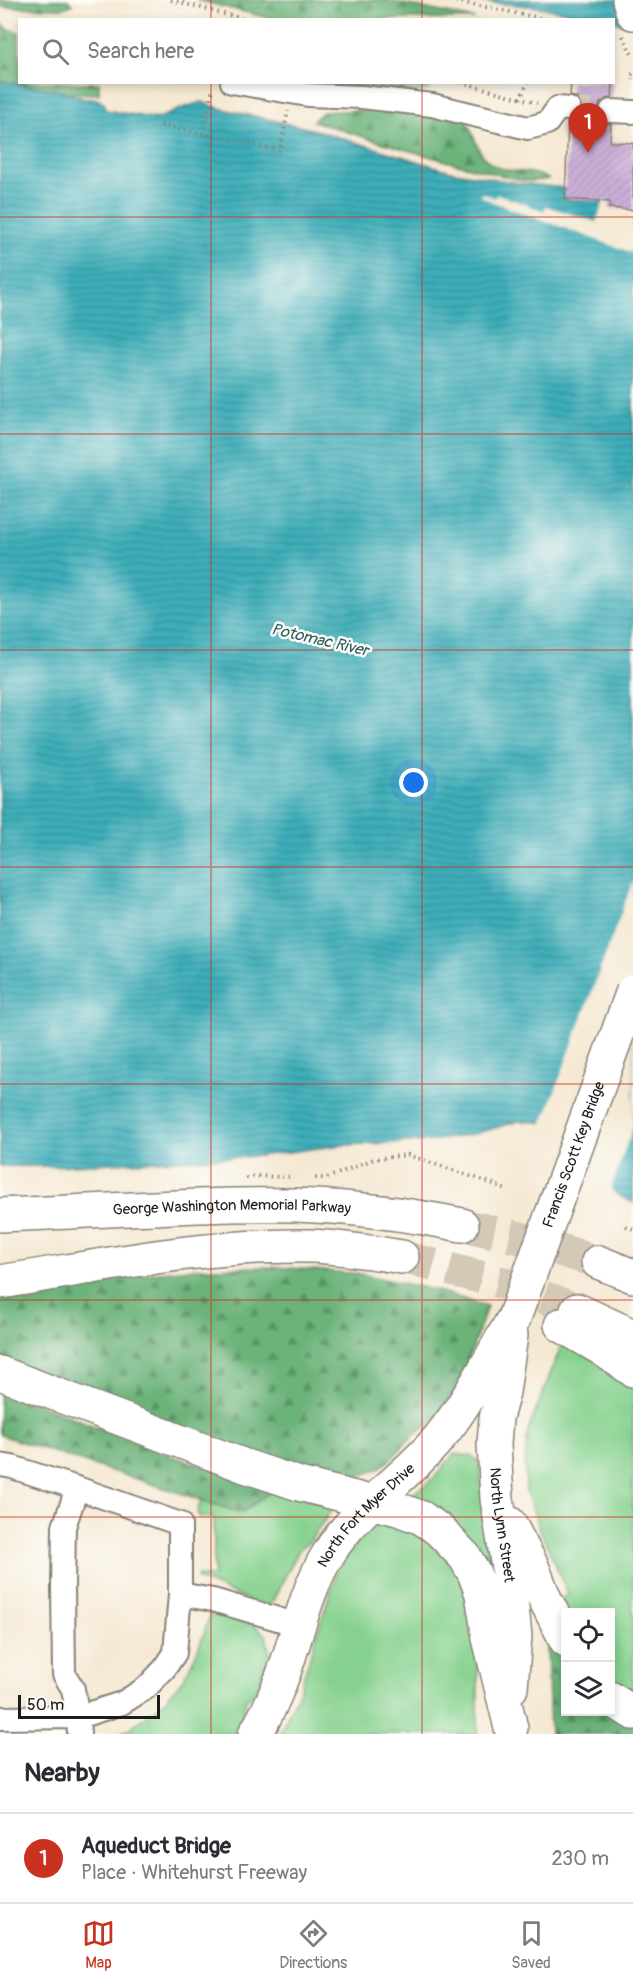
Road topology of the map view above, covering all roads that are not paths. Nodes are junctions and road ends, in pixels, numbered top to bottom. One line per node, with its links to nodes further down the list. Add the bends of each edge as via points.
1 (629, 0): 2 (highway)
2 (628, 23)
3 (244, 84): 4 (lane, via 308,95 432,105 528,128 547,123)
4 (564, 109)
5 (633, 991): 12 (highway, Francis Scott Key Bridge, bridge)
6 (0, 1215): 7 (highway, George Washington Memorial Parkway, via 296,1205 396,1213)
7 (462, 1225)
8 (402, 1257): 11 (highway, via 341,1248 252,1247)
9 (598, 1262): 10 (highway)
10 (633, 1276)
11 (0, 1282)
12 (514, 1318): 18 (highway, North Lynn Street, via 496,1418); 19 (highway, North Fort Myer Drive, via 439,1439)
13 (633, 1336): 14 (highway, via 569,1317)
14 (633, 1370)
15 (0, 1373): 19 (highway, via 263,1473)
16 (0, 1465): 17 (lane)
17 (77, 1488): 20 (lane, via 180,1524); 26 (lane, via 64,1527 63,1586 64,1674 73,1689)
18 (497, 1499): 22 (highway); 27 (highway, North Lynn Street, via 515,1636)
19 (373, 1502): 21 (highway, North Fort Myer Drive, via 327,1555); 27 (highway, via 422,1518 440,1530 465,1557 482,1594)
20 (180, 1594): 21 (lane); 26 (lane, via 175,1653 165,1668 146,1688)
21 (298, 1625): 28 (highway, North Fort Myer Drive, via 284,1672)
22 (561, 1630)
23 (615, 1701): 24 (highway)
24 (633, 1713)
25 (0, 1718): 26 (lane)
26 (79, 1725)
27 (511, 1731)
28 (255, 1734)

